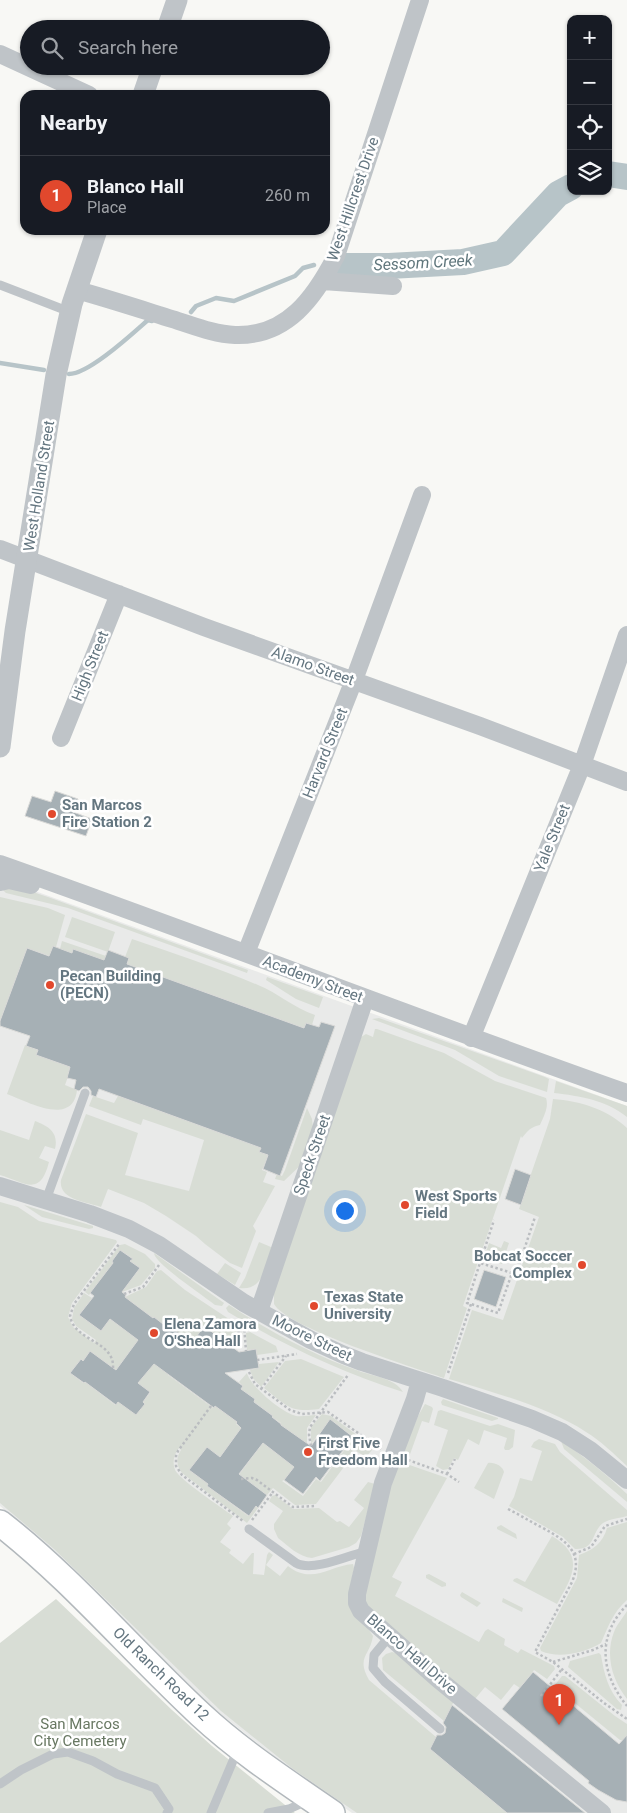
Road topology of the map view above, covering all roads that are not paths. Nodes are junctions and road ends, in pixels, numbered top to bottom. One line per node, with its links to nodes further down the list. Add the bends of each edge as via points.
1 (177, 0): 3 (street)
2 (420, 0): 11 (street, West Hillcrest Drive, via 336,256)
3 (175, 20)
4 (0, 54): 5 (street)
5 (20, 63)
6 (46, 75): 8 (street)
7 (150, 75): 9 (street)
8 (78, 90)
9 (145, 90)
10 (95, 235): 14 (street, West Holland Street)
11 (323, 281): 13 (street); 14 (street, West Hillcrest Drive, via 308,302 284,321 245,335 210,330)
12 (0, 285): 15 (lane)
13 (394, 286)
14 (77, 290): 15 (street, West Holland Street)
15 (70, 312): 18 (street, West Holland Street, via 56,375)
16 (422, 496): 21 (street, Harvard Street)
17 (0, 550): 18 (street, Alamo Street)
18 (27, 559): 19 (street, Alamo Street); 23 (street, West Holland Street)
19 (119, 594): 21 (street, Alamo Street); 22 (street, High Street)
20 (627, 636): 24 (street, Yale Street)
21 (354, 680): 24 (street, Alamo Street); 29 (street, Harvard Street)
22 (61, 738)
23 (0, 746)
24 (582, 764): 25 (street, Alamo Street); 31 (street, Yale Street)
25 (627, 782)
26 (0, 864): 27 (street, Academy Street)
27 (44, 880): 28 (street, via 31,885 9,880); 29 (street, Academy Street)
28 (0, 882)
29 (246, 953): 30 (street, Academy Street)
30 (365, 999): 31 (street, Academy Street); 36 (street, Speck Street)
31 (471, 1038): 33 (street, Academy Street)
32 (85, 1093): 35 (lane)
33 (627, 1093)
34 (0, 1186): 35 (street, Moore Street)
35 (46, 1200): 36 (street, Moore Street, via 109,1221 159,1245)
36 (258, 1311): 37 (street, Moore Street, via 344,1355)
37 (420, 1381): 38 (street, Moore Street, via 562,1432); 41 (street, Blanco Hall Drive, via 383,1483)
38 (627, 1480)
39 (0, 1523): 44 (main road, Old Ranch Road 12, via 66,1582 192,1707)
40 (249, 1529): 41 (lane, via 304,1566)
41 (366, 1552): 42 (street, Blanco Hall Drive, via 356,1594 357,1603 361,1611)
42 (390, 1637): 43 (lane, via 374,1655 373,1668); 51 (street, Blanco Hall Drive)
43 (440, 1729)
44 (239, 1747): 46 (main road, Old Ranch Road 12); 48 (lane)
45 (0, 1784): 47 (lane, via 53,1754 68,1752 155,1788 169,1809)
46 (312, 1799): 49 (lane, via 289,1809); 50 (main road, Old Ranch Road 12)
47 (167, 1813)
48 (211, 1813)
49 (268, 1813)
50 (332, 1813)
51 (602, 1813)

